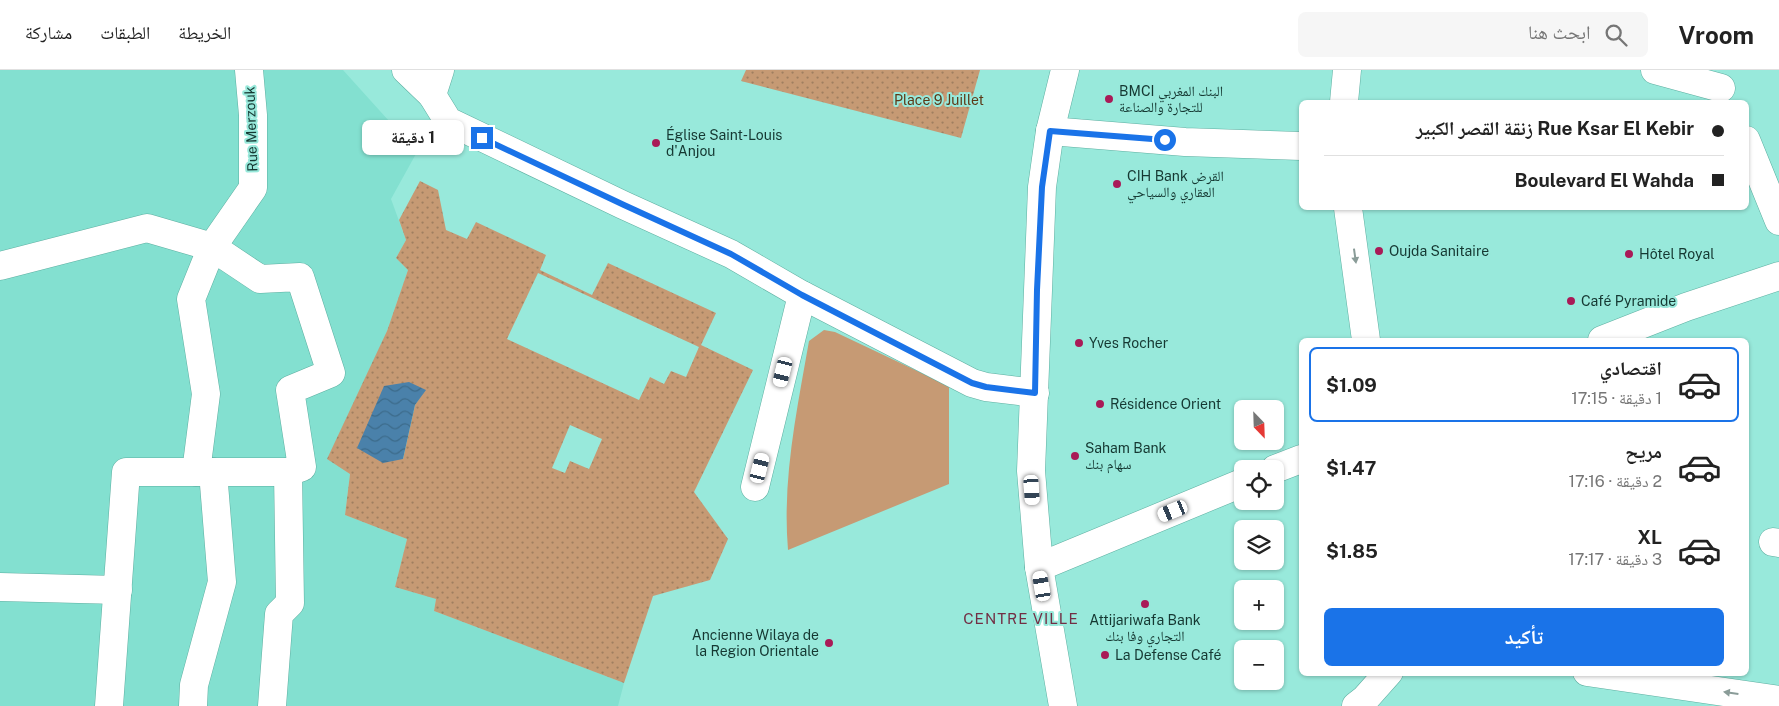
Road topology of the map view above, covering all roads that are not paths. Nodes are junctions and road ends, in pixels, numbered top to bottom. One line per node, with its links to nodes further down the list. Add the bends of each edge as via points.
1 (249, 70): 14 (street, Rue Merzouk, via 253,188)
2 (406, 70): 6 (street)
3 (1065, 70): 9 (street)
4 (1348, 70): 8 (street)
5 (1655, 70): 7 (street)
6 (436, 82): 17 (street, via 448,121 731,254)
7 (1721, 87)
8 (1344, 100)
9 (1050, 131): 10 (street, via 1185,142); 20 (street, via 1042,187)
10 (1299, 146)
11 (1749, 147): 13 (street)
12 (1348, 210): 18 (street, one-way to 18)
13 (1779, 221)
14 (212, 247): 15 (street, via 147,228); 23 (street, via 191,300 206,394); 24 (street, via 260,278 300,277 332,373 290,390 302,467)
15 (0, 266)
16 (1779, 276): 19 (street)
17 (802, 295): 20 (street, via 972,383); 26 (street)
18 (1366, 338)
19 (1607, 338)
20 (1035, 393): 27 (street, via 1031,471)
21 (1299, 460): 22 (street)
22 (1284, 466)
23 (204, 472): 24 (street); 29 (street, via 126,472); 34 (street, via 222,582 194,685)
24 (288, 472): 35 (street, via 290,603 279,614)
25 (1234, 486): 27 (street)
26 (755, 487)
27 (1039, 567): 36 (street)
28 (0, 587): 29 (street)
29 (118, 590): 33 (street)
30 (1385, 676): 37 (street)
31 (1614, 676): 32 (street, one-way to 31)
32 (1779, 700)
33 (109, 706)
34 (193, 706)
35 (272, 706)
36 (1063, 706)
37 (1356, 706)

